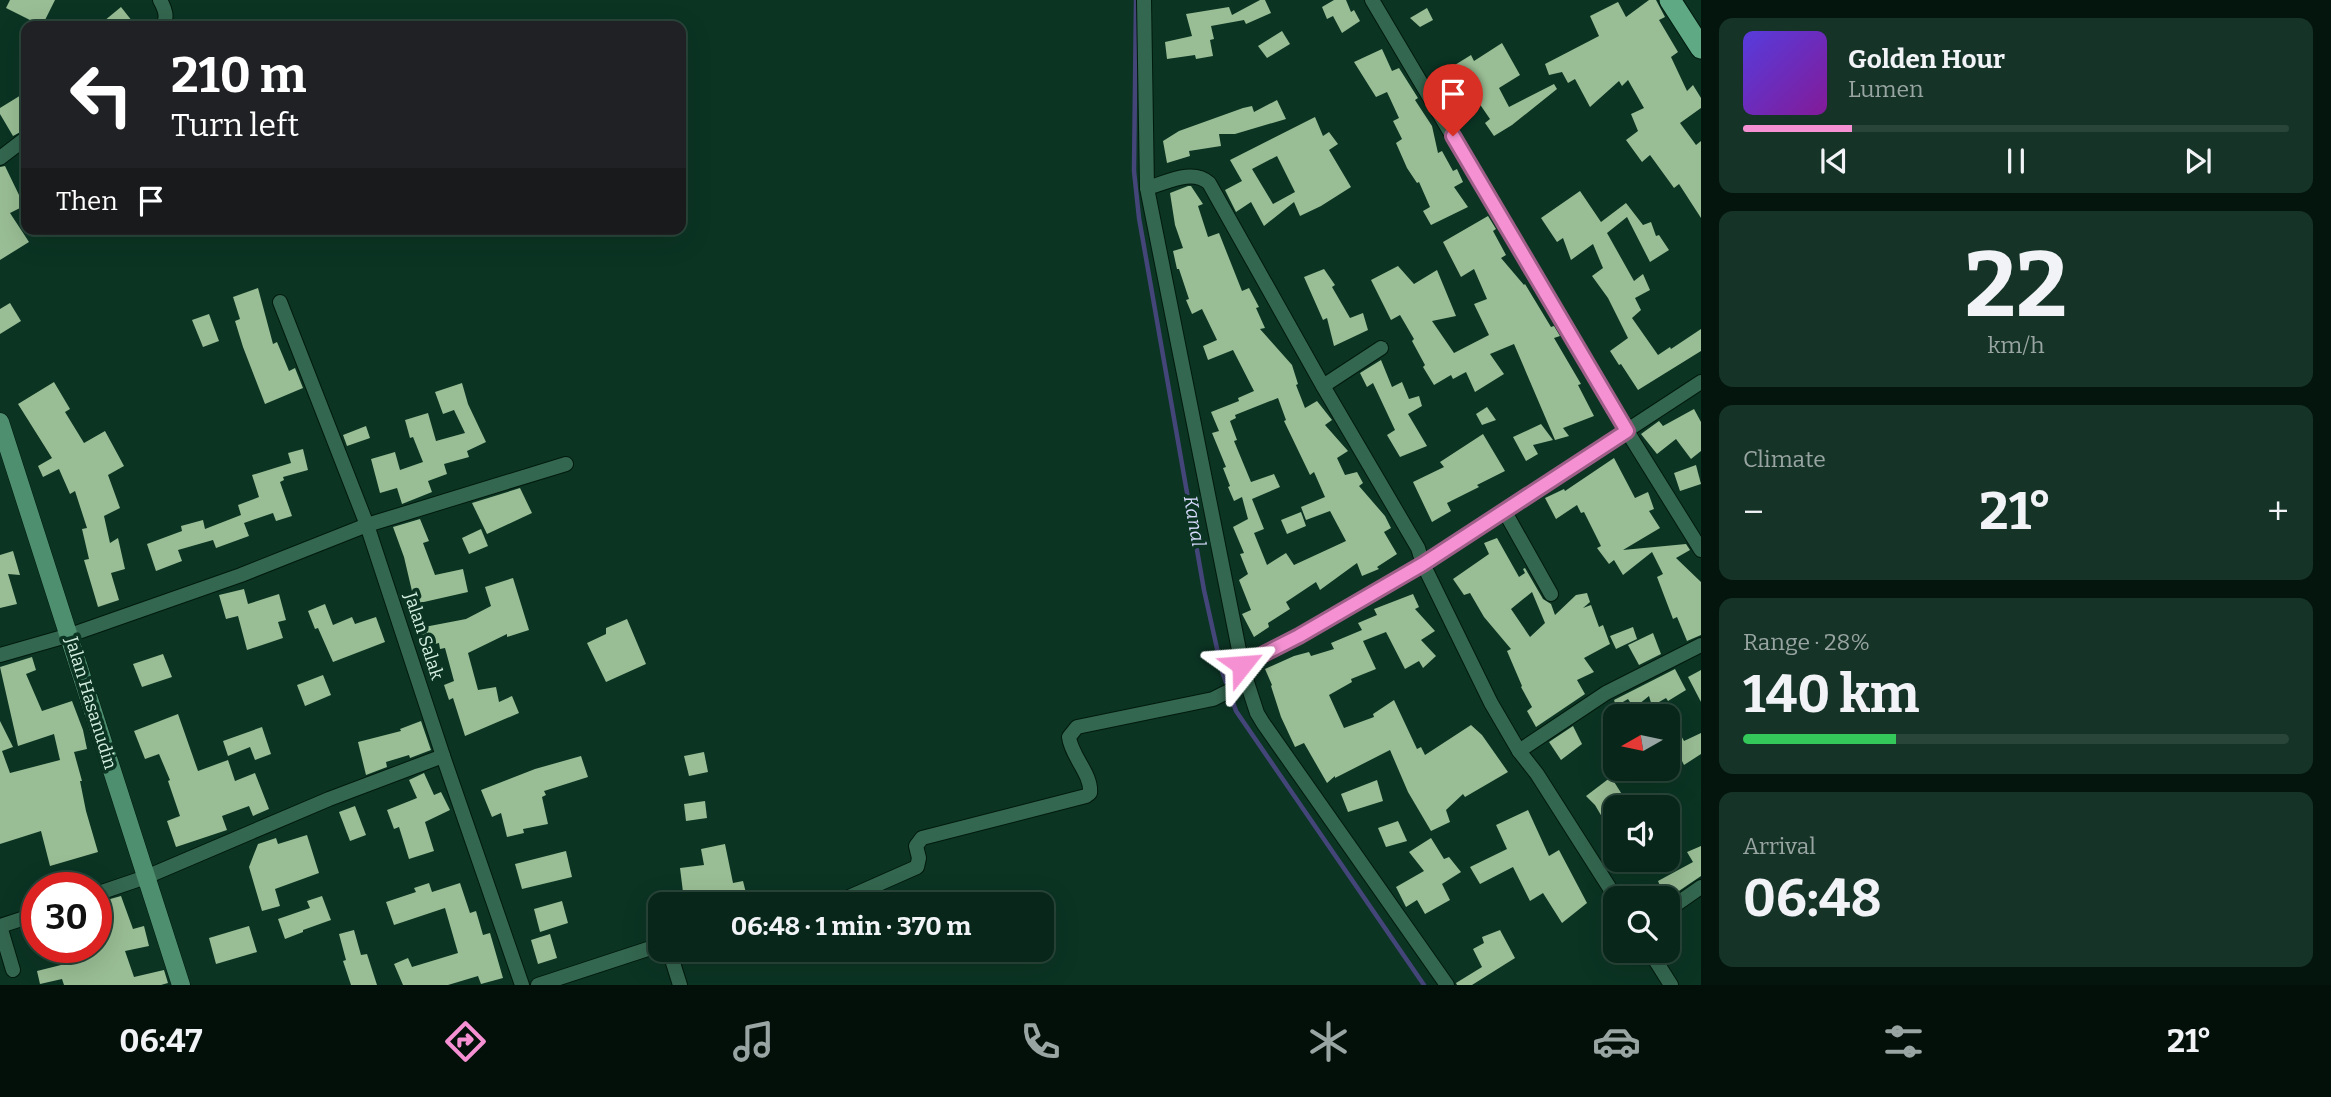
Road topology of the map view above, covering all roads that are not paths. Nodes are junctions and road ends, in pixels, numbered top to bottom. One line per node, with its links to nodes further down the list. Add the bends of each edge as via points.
1 (160, 0): 5 (street)
2 (1144, 0): 9 (street)
3 (1372, 0): 15 (street)
4 (1670, 0): 6 (highway)
5 (166, 21)
6 (1701, 48)
7 (21, 142): 8 (street)
8 (0, 158)
9 (1147, 188): 13 (street, via 1191,176 1209,183); 25 (street)
10 (280, 302): 18 (street, Jalan Salak)
11 (1381, 348): 13 (street)
12 (1701, 382): 15 (street)
13 (1323, 386): 20 (street)
14 (0, 422): 22 (main road, Jalan Hasanudin)
15 (1627, 431): 17 (street); 19 (street)
16 (566, 464): 18 (street)
17 (1505, 512): 20 (street); 21 (street)
18 (367, 525): 22 (street); 28 (street, Jalan Salak)
19 (1701, 550)
20 (1423, 564): 25 (street); 27 (street)
21 (1551, 594)
22 (70, 635): 24 (street); 29 (main road, Jalan Hasanudin)
23 (1701, 645): 27 (street, via 1606,693)
24 (0, 655)
25 (1242, 665): 26 (street)
26 (1244, 683): 33 (street, via 1213,699 1077,727 1069,737 1070,746 1090,793 922,838 916,846 917,867); 44 (street, via 1263,723)
27 (1519, 751): 30 (street)
28 (443, 756): 29 (street); 41 (street, Jalan Salak)
29 (146, 877): 32 (street); 40 (main road, Jalan Hasanudin)
30 (1608, 886)
31 (1701, 887): 34 (street)
32 (112, 889)
33 (860, 892)
34 (1680, 902)
35 (21, 919): 39 (street, via 0,926)
36 (648, 949): 42 (street)
37 (673, 962): 43 (street)
38 (1657, 963): 45 (street)
39 (13, 970)
40 (181, 985)
41 (522, 985)
42 (538, 985)
43 (680, 985)
44 (1447, 985)
45 (1671, 985)

